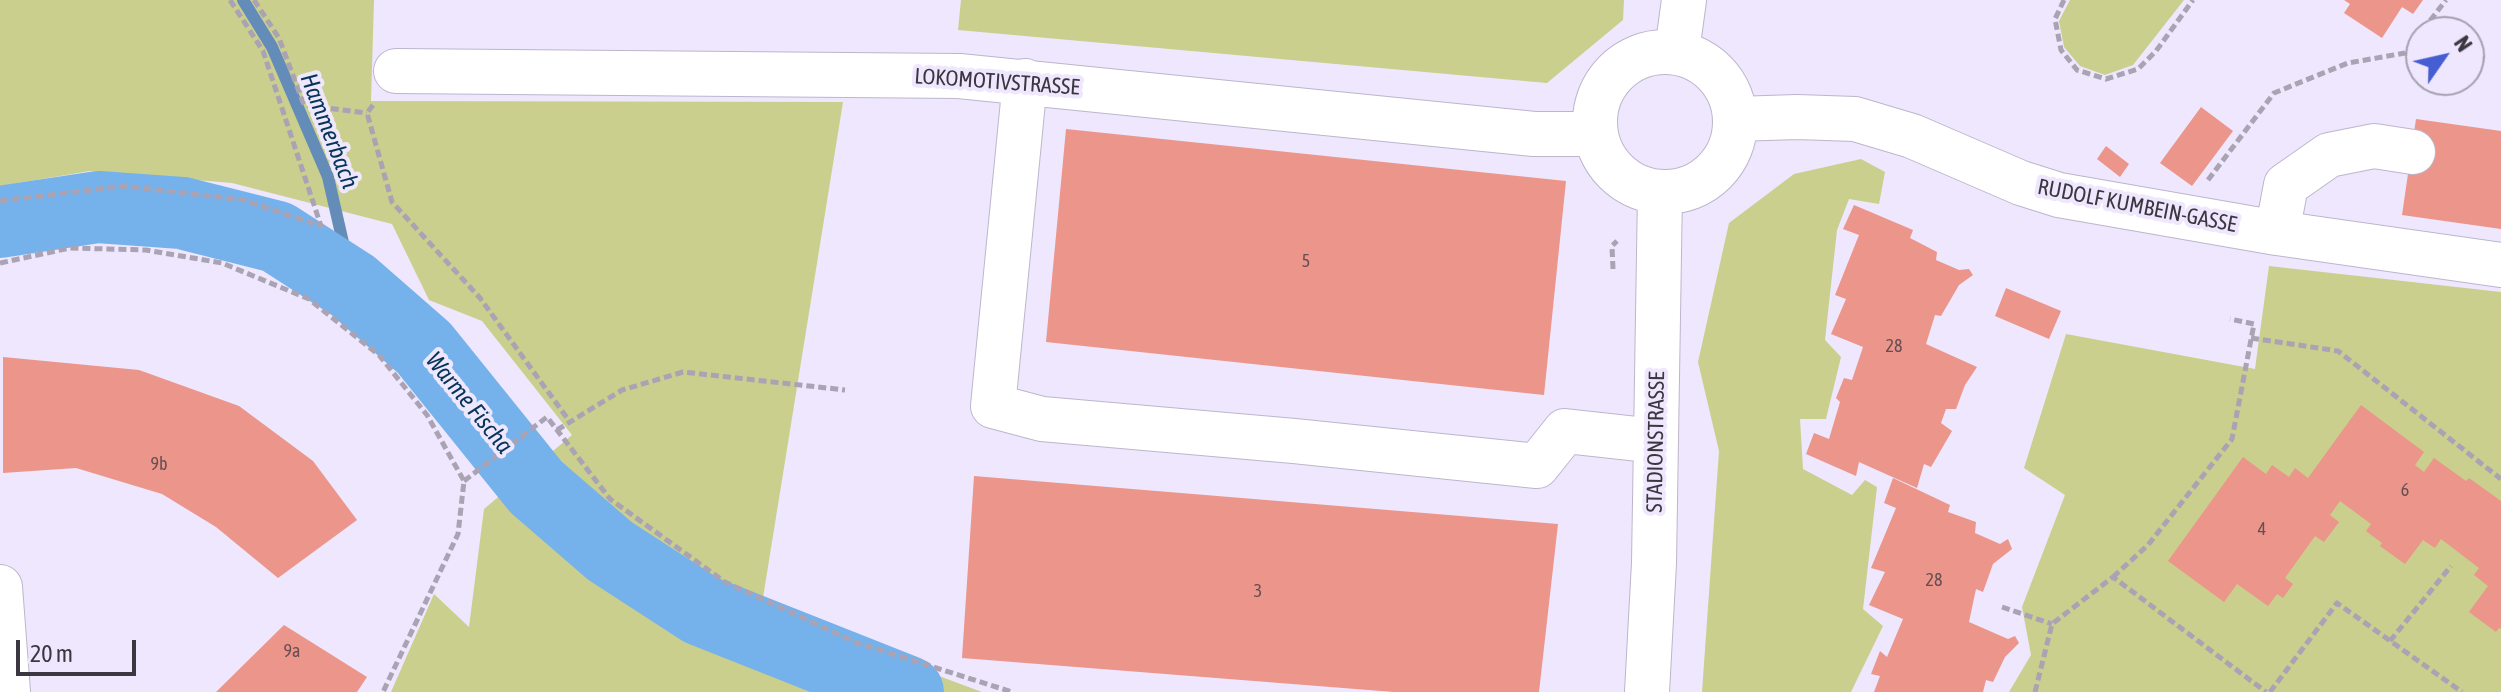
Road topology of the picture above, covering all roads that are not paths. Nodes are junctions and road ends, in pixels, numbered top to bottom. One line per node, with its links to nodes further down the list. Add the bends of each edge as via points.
1 (1684, 0): 2 (street)
2 (1677, 51): 5 (street, via 1716,73 1730,93); 6 (street, via 1654,51 1629,60 1611,78 1595,110)
3 (396, 71): 4 (street, LOKOMOTIVSTRASSE)
4 (1025, 81): 6 (street, LOKOMOTIVSTRASSE, via 1534,134); 11 (street, via 993,406 1042,419 1537,466 1565,431)
5 (1736, 119): 8 (street, via 1722,163 1704,180); 9 (street, RUDOLF KUMBEIN-GASSE, via 1855,119 2059,195)
6 (1595, 134): 8 (street, via 1617,175)
7 (2411, 164): 9 (street, via 2338,178 2302,202)
8 (1660, 192): 11 (street, STADIONSTRASSE)
9 (2277, 233): 10 (street, RUDOLF KUMBEIN-GASSE)
10 (2501, 265)
11 (1656, 441): 14 (street, STADIONSTRASSE)
12 (0, 587): 13 (street)
13 (8, 692)
14 (1647, 692)

